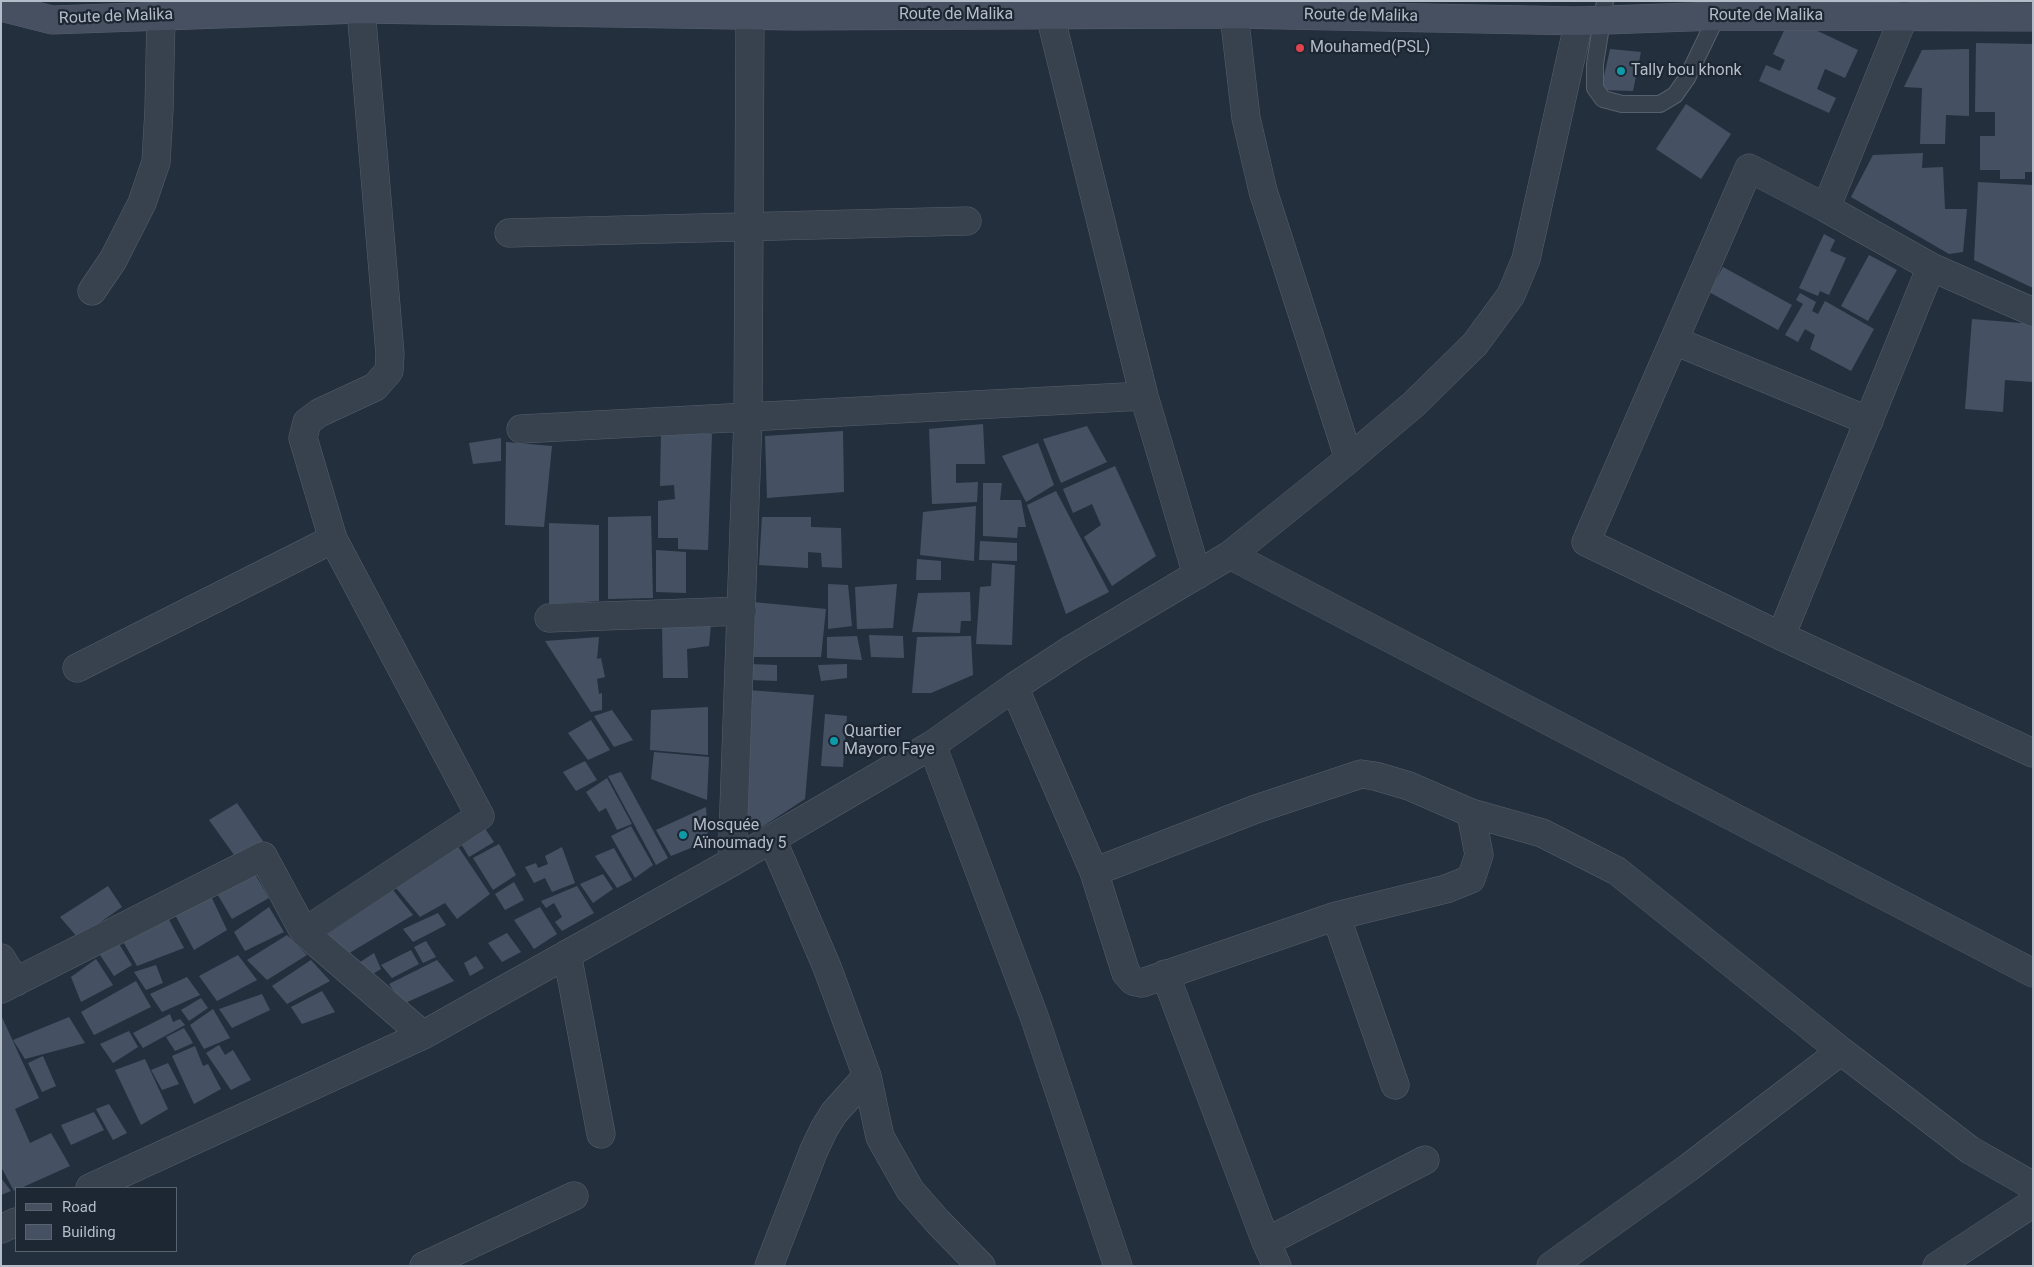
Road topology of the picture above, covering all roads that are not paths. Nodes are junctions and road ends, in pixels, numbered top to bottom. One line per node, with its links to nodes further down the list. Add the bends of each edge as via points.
1 (1, 7): 8 (main road, Route de Malika, via 52,20)
2 (361, 9): 6 (main road, Route de Malika); 8 (main road, Route de Malika); 24 (street, via 389,371 375,387 306,422 303,438)
3 (1712, 9): 5 (main road, Route de Malika); 5 (lane, via 1686,78 1675,94 1660,104 1612,102 1603,99 1595,88); 9 (main road, Route de Malika)
4 (1234, 14): 5 (main road, Route de Malika); 7 (main road, Route de Malika); 23 (street, via 1246,118 1263,191)
5 (1595, 14): 23 (street, via 1526,259 1511,295 1475,344 1414,404)
6 (750, 15): 7 (main road, Route de Malika); 13 (street)
7 (1050, 15): 19 (street)
8 (161, 16): 16 (street, via 156,162 142,203 113,260)
9 (1904, 16): 10 (main road, Route de Malika); 11 (street)
10 (2033, 16)
11 (1826, 208): 15 (street); 18 (street, via 1749,168)
12 (967, 221): 13 (street)
13 (748, 227): 14 (street); 20 (street)
14 (509, 233)
15 (1930, 267): 17 (street); 21 (street)
16 (92, 291)
17 (2033, 312)
18 (1675, 341): 21 (street); 29 (street, via 1586,542)
19 (1144, 396): 20 (street); 26 (street)
20 (748, 418): 22 (street); 27 (street)
21 (1869, 421): 29 (street)
22 (521, 430)
23 (1349, 459): 25 (street)
24 (333, 539): 30 (street); 39 (street, via 480,816)
25 (1230, 555): 26 (street); 42 (street)
26 (1197, 575): 31 (street)
27 (742, 611): 28 (street); 36 (street)
28 (549, 618)
29 (1781, 636): 33 (street)
30 (77, 668)
31 (1014, 687): 32 (street); 37 (street)
32 (932, 745): 35 (street); 61 (street, via 1034,1016)
33 (2033, 754)
34 (1471, 813): 37 (street, via 1409,786 1361,774 1256,809); 38 (street, via 1479,855 1471,879 1446,890); 46 (street, via 1542,833 1617,871)
35 (772, 838): 36 (street); 47 (street, via 828,967)
36 (732, 862): 40 (street)
37 (1094, 872): 43 (street, via 1126,973 1133,981 1142,982)
38 (1336, 916): 43 (street); 48 (street)
39 (304, 932): 44 (street, via 263,856); 45 (street)
40 (567, 954): 45 (street); 49 (street)
41 (1, 958): 44 (street)
42 (2033, 973)
43 (1165, 974): 57 (street)
44 (8, 986)
45 (423, 1035): 52 (street)
46 (1841, 1051): 51 (street, via 1970,1150); 63 (street, via 1688,1168)
47 (867, 1076): 59 (street, via 824,1129); 60 (street, via 880,1137 910,1190)
48 (1395, 1085)
49 (601, 1134)
50 (1425, 1160): 57 (street)
51 (2033, 1186)
52 (92, 1187)
53 (574, 1196): 58 (street)
54 (2033, 1203): 64 (street)
55 (15, 1222): 56 (street)
56 (1, 1229)
57 (1266, 1242): 62 (street)
58 (424, 1266)
59 (769, 1266)
60 (981, 1266)
61 (1118, 1266)
62 (1277, 1266)
63 (1551, 1266)
64 (1937, 1266)

